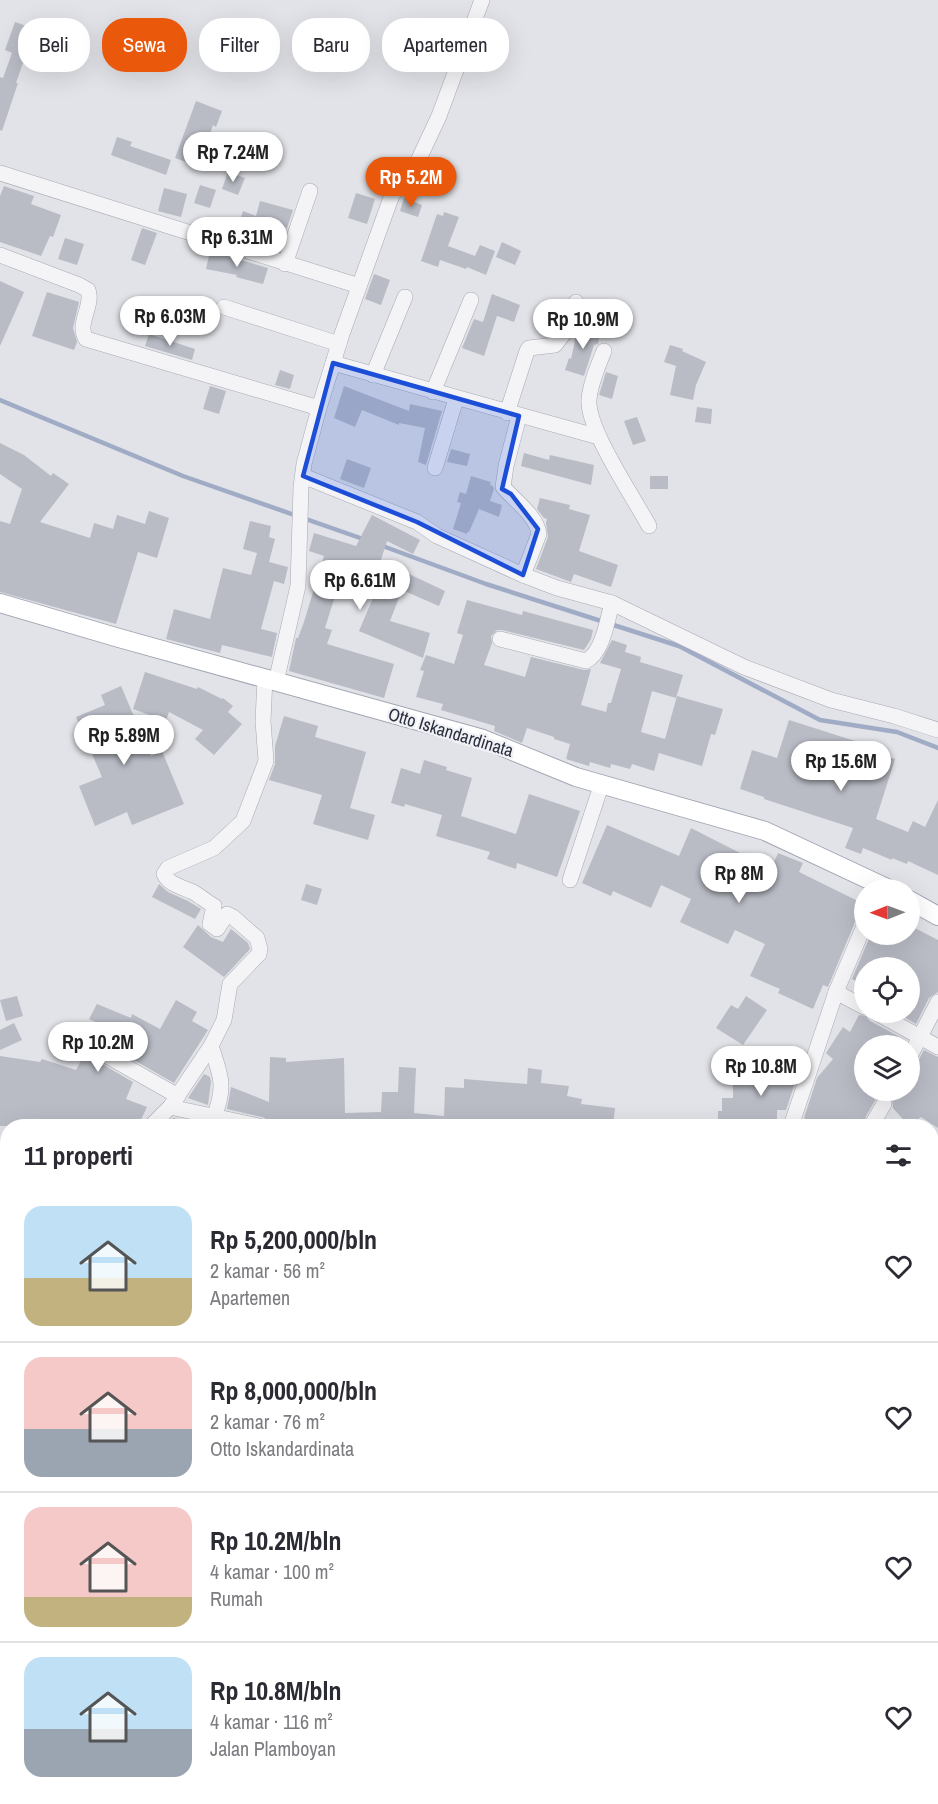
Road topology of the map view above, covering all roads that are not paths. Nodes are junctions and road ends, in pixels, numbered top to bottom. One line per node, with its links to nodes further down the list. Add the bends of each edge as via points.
1 (482, 0): 6 (street, via 439,116 418,161 392,195)
2 (0, 173): 5 (street)
3 (310, 191): 5 (street)
4 (0, 255): 17 (street, via 88,290 83,330 86,339)
5 (285, 264): 6 (street)
6 (359, 286): 11 (street)
7 (405, 297): 14 (street)
8 (471, 300): 15 (street)
9 (576, 302): 18 (street, via 565,332 555,345 527,351)
10 (224, 307): 11 (street)
11 (339, 344): 13 (street)
12 (603, 351): 19 (street, via 589,401)
13 (333, 363): 14 (street); 17 (street)
14 (373, 375): 15 (street)
15 (433, 392): 16 (street)
16 (456, 399): 18 (street); 20 (street)
17 (319, 408): 21 (street)
18 (513, 415): 19 (street); 23 (street, via 502,487 533,518 538,529)
19 (599, 437): 22 (street)
20 (435, 468)
21 (302, 481): 23 (street, via 417,522 437,536); 27 (street, via 298,586)
22 (649, 526)
23 (523, 575): 25 (street)
24 (0, 603): 27 (main road, Otto Iskandardinata)
25 (610, 610): 26 (street, via 598,649 586,661); 28 (street, via 831,700)
26 (500, 639)
27 (270, 680): 29 (main road, Otto Iskandardinata, via 483,739 576,777); 40 (street, via 263,721 266,761 243,820 214,848 168,868 164,874 214,906 210,924 217,929 227,914 257,938 260,946 259,954 231,984 224,1020)
28 (938, 730)
29 (602, 783): 30 (main road, Otto Iskandardinata, via 765,831); 31 (street)
30 (865, 879)
31 (570, 880)
32 (920, 906): 33 (main road)
33 (938, 916)
34 (856, 945): 35 (street)
35 (836, 992): 36 (street); 48 (street)
36 (854, 1002)
37 (938, 1002): 39 (street)
38 (895, 1023): 39 (street)
39 (921, 1037): 41 (street)
40 (211, 1046): 43 (street); 45 (street, via 222,1082)
41 (938, 1047)
42 (107, 1056): 43 (street)
43 (174, 1101): 45 (street); 46 (street)
44 (884, 1104): 49 (street)
45 (214, 1118): 47 (street)
46 (157, 1119)
47 (220, 1119)
48 (793, 1119)
49 (875, 1119)

